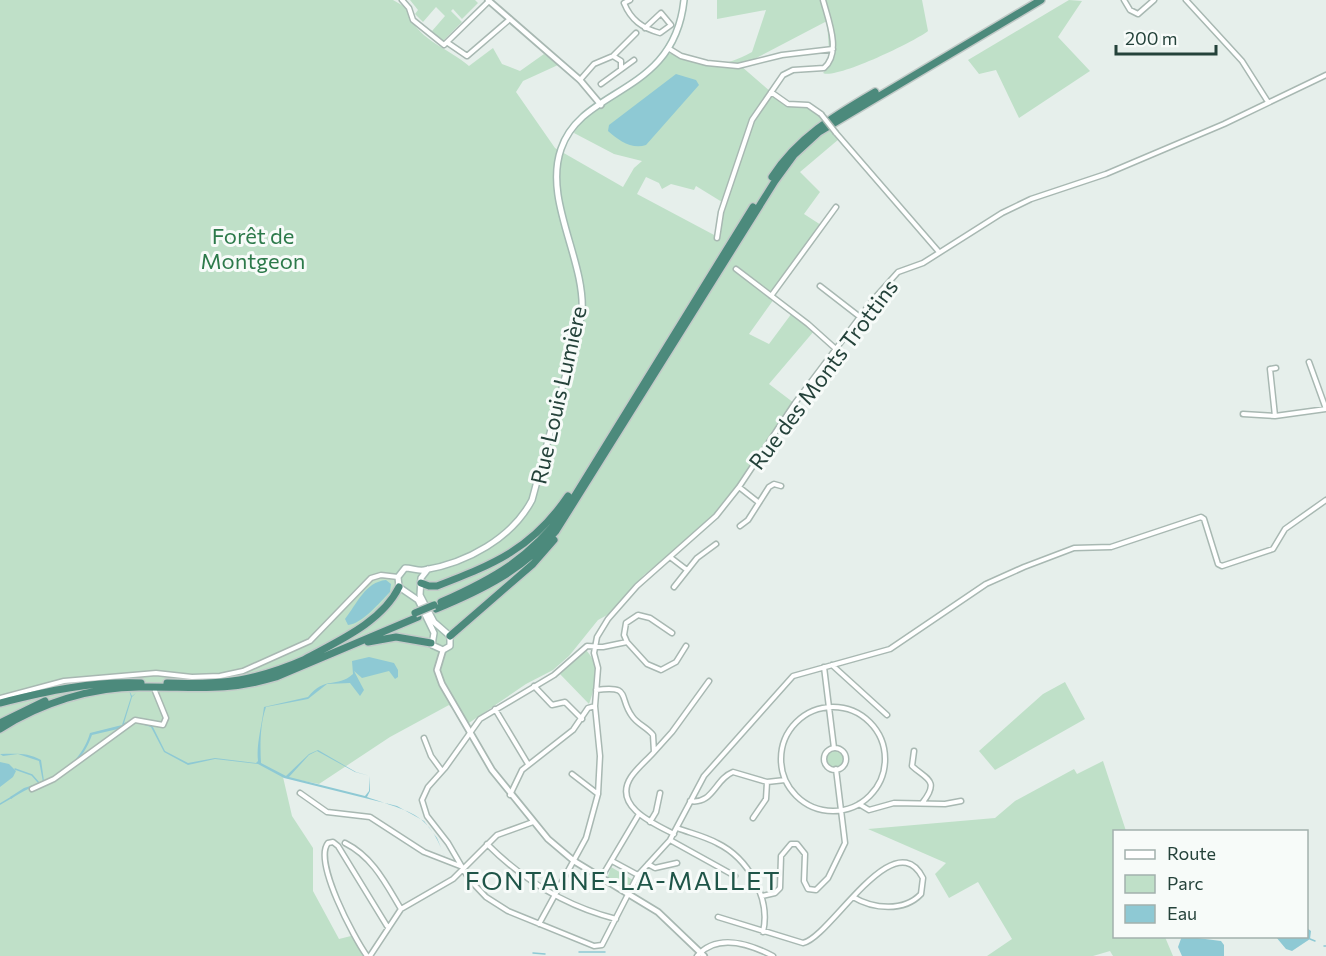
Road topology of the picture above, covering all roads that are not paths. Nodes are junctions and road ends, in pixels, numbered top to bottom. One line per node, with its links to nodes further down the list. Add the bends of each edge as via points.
1 (402, 0): 14 (street, via 413,20 439,44)
2 (488, 0): 11 (street); 14 (street)
3 (630, 0): 12 (street, via 624,3 629,15)
4 (684, 0): 15 (main road, Rue Louis Lumière)
5 (823, 0): 16 (street)
6 (1033, 0): 39 (highway, via 840,112 804,138 774,175)
7 (1041, 0): 40 (highway, via 843,116 794,155)
8 (1124, 0): 9 (street, via 1137,14)
9 (1154, 0)
10 (1186, 0): 24 (street, via 1242,61)
11 (510, 19): 14 (street, via 467,56); 21 (street)
12 (645, 28): 12 (street, via 660,33 672,25 661,14)
13 (636, 33): 17 (street)
14 (448, 43)
15 (668, 48): 16 (street, via 707,63 738,66 782,55); 25 (main road, Rue Louis Lumière, via 642,77)
16 (833, 49): 23 (street, via 828,66 787,72)
17 (613, 56): 19 (street, via 621,61); 21 (street, via 594,64)
18 (634, 60): 19 (street)
19 (621, 69): 22 (street)
20 (1326, 75): 24 (street, Rue des Monts Trottins)
21 (580, 80): 25 (street)
22 (601, 84)
23 (771, 92): 27 (street, via 746,134 721,212); 28 (street, bridge, via 788,104 808,105 821,114)
24 (1268, 102): 28 (street, Rue des Monts Trottins, via 1106,174 1031,199)
25 (601, 105): 48 (main road, Rue Louis Lumière, via 571,130 558,162 557,183 582,307 538,488 526,512 505,535 483,549)
26 (836, 207): 31 (street)
27 (717, 238)
28 (939, 252): 32 (street, Rue des Monts Trottins, via 918,266 898,272)
29 (736, 269): 31 (street)
30 (820, 286): 32 (street)
31 (771, 296): 33 (street)
32 (860, 317): 33 (street, Rue des Monts Trottins)
33 (837, 350): 42 (street, Rue des Monts Trottins, via 795,403)
34 (1310, 363): 36 (street)
35 (1276, 368): 38 (street, via 1270,369)
36 (1326, 409): 38 (street)
37 (1243, 414): 38 (street)
38 (1275, 416)
39 (614, 430): 52 (highway, via 561,507 519,548 496,563 437,586); 56 (highway, via 566,510 533,549 496,576)
40 (599, 464): 56 (highway, via 556,531 528,560 495,583); 61 (highway, via 548,548)
41 (782, 486): 44 (street, via 769,487)
42 (739, 487): 44 (street); 47 (street, Rue des Monts Trottins, via 704,528)
43 (1326, 500): 70 (street, via 1285,529 1273,549 1220,565 1201,517 1111,547 1074,548 986,584 897,645)
44 (758, 502): 45 (street)
45 (740, 526)
46 (716, 544): 50 (street)
47 (670, 557): 50 (street); 64 (street, Rue des Monts Trottins, via 608,619)
48 (428, 569): 49 (main road, Rue Louis Lumière); 52 (main road)
49 (417, 570): 51 (main road, via 405,568); 52 (main road)
50 (687, 570): 54 (street)
51 (398, 577): 53 (main road); 72 (street, via 371,578 310,641 243,671 202,677)
52 (420, 583): 55 (main road); 58 (main road, via 420,596)
53 (399, 587): 55 (main road); 67 (highway, via 366,623)
54 (674, 587)
55 (410, 592): 59 (main road)
56 (435, 607): 57 (highway, bridge)
57 (417, 615): 67 (highway); 68 (highway)
58 (440, 630): 59 (main road); 61 (main road)
59 (434, 633): 63 (main road)
60 (672, 633): 62 (street, via 638,615 626,623)
61 (450, 636): 66 (main road, via 451,643)
62 (627, 642): 64 (street); 65 (street, via 647,664 661,670 676,662)
63 (433, 645): 66 (main road); 68 (highway, via 414,638 385,637); 69 (street)
64 (595, 646): 76 (street, via 585,646 560,671); 77 (street)
65 (686, 646)
66 (443, 650): 69 (street)
67 (304, 660): 75 (highway, via 263,676 225,684)
68 (314, 661): 87 (highway, via 276,677 236,687 138,687 78,695)
69 (438, 661): 88 (street, via 439,679)
70 (832, 665): 71 (street); 84 (street)
71 (824, 668): 82 (street); 106 (street, via 793,676 717,758)
72 (156, 673): 73 (street); 79 (street, via 64,681)
73 (155, 678)
74 (709, 681): 91 (street)
75 (147, 683): 80 (highway, via 67,687); 86 (highway, via 81,690 42,702)
76 (534, 686): 83 (street); 85 (street, via 552,705 565,702)
77 (596, 690): 81 (street); 90 (street, via 620,691 627,699 631,716)
78 (155, 691): 101 (street, via 166,722 159,726 134,721 54,779)
79 (0, 698)
80 (0, 703)
81 (595, 706): 85 (street, via 588,708); 104 (street, via 600,756)
82 (828, 707): 92 (street); 99 (street, via 802,717 788,733 781,752); 109 (street, via 862,716 878,732 882,743 885,755 881,778)
83 (495, 709): 88 (street); 95 (street)
84 (887, 715)
85 (582, 719): 95 (street)
86 (0, 723)
87 (0, 729)
88 (469, 732): 97 (street); 105 (street)
89 (424, 738): 97 (street)
90 (655, 739): 91 (street); 94 (street)
91 (664, 741): 94 (street)
92 (834, 748): 96 (street, via 842,750 845,756 845,763); 96 (street, via 826,752 824,759 827,766)
93 (914, 751): 108 (street, via 912,766 930,781 930,792)
94 (654, 752): 111 (street, via 628,785 629,802)
95 (528, 764): 105 (street)
96 (836, 769): 110 (street)
97 (442, 771): 124 (street, via 426,790 423,805)
98 (572, 774): 104 (street)
99 (785, 780): 100 (street); 110 (street, via 797,796 814,808)
100 (767, 782): 106 (street, via 733,772 707,798); 112 (street, via 766,799)
101 (32, 789)
102 (660, 793): 114 (street)
103 (300, 794): 124 (street, via 327,812 370,817 424,852)
104 (598, 794): 120 (street, via 586,838)
105 (510, 795): 113 (street)
106 (690, 801): 115 (street)
107 (961, 801): 108 (street)
108 (923, 802): 109 (street, via 894,803 869,810)
109 (859, 804): 110 (street)
110 (841, 811): 130 (street, via 845,843 825,884 816,890 807,889 806,854 797,844 791,844 781,856 780,888)
111 (639, 814): 114 (street); 121 (street)
112 (753, 818)
113 (533, 822): 119 (street, via 506,831); 120 (street)
114 (650, 822): 116 (street)
115 (677, 828): 116 (street); 130 (street, via 727,849 746,868)
116 (674, 834): 117 (street)
117 (670, 840): 123 (street); 126 (street)
118 (345, 843): 132 (street, via 373,865)
119 (487, 844): 124 (street); 129 (street, via 527,879)
120 (574, 861): 127 (street); 129 (street)
121 (612, 861): 125 (street); 127 (street)
122 (677, 863): 123 (street, via 655,868)
123 (648, 864): 125 (street)
124 (462, 868): 132 (street, via 451,881); 135 (street, via 491,901)
125 (638, 876): 128 (street)
126 (735, 876)
127 (601, 878): 128 (street)
128 (628, 894): 134 (street); 138 (street, via 658,912)
129 (554, 896): 134 (street); 135 (street)
130 (762, 896): 137 (street)
131 (853, 897): 131 (street, via 884,907 908,903 921,894 923,878 912,865 889,866 875,874); 137 (street, via 808,942 796,943)
132 (401, 909): 136 (street)
133 (718, 917): 137 (street)
134 (617, 919): 135 (street, via 605,943 598,946)
135 (539, 924)
136 (387, 926): 139 (street); 139 (street, via 338,846 328,843 324,850 332,890)
137 (763, 932)
138 (701, 955): 140 (street, via 718,944 733,943)
139 (368, 956)
140 (773, 956)

